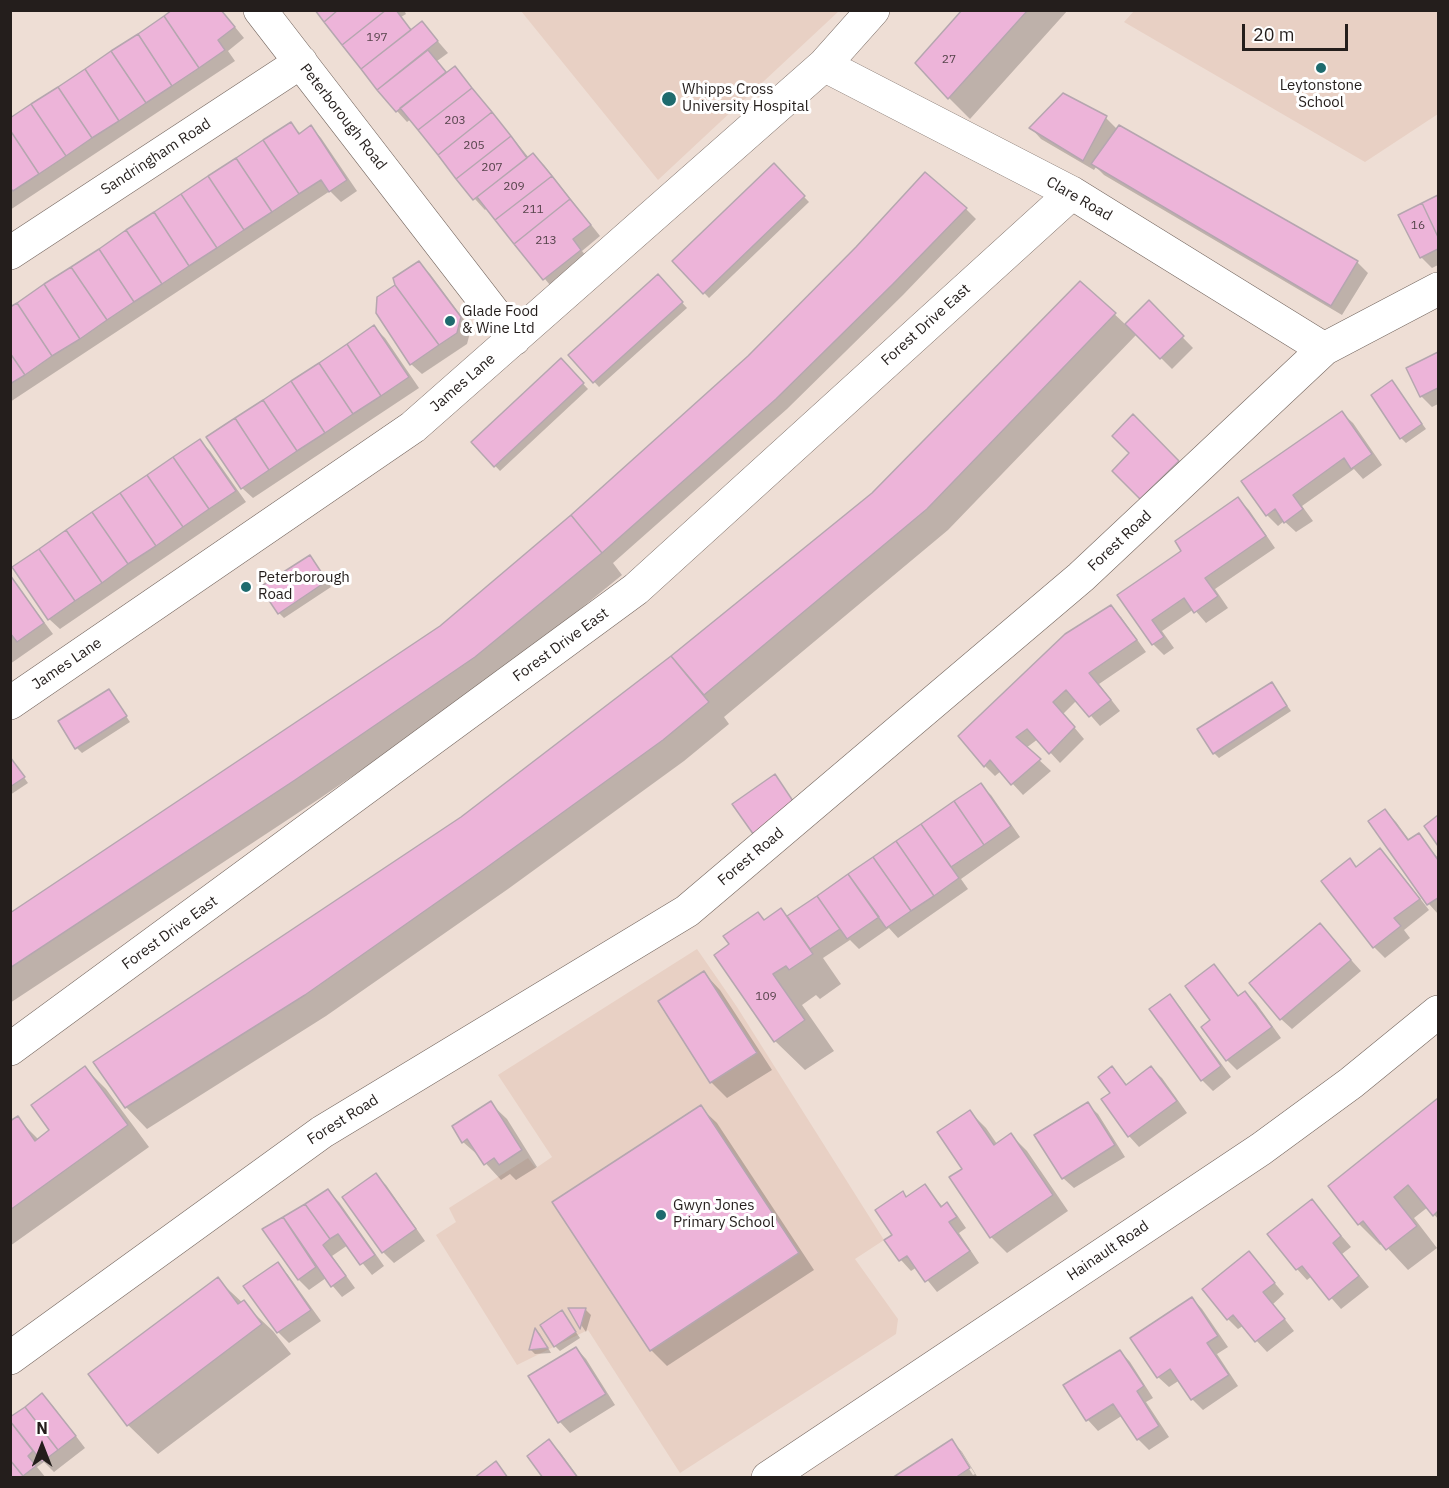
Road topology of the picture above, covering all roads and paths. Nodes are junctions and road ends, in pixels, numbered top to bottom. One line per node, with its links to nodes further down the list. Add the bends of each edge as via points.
1 (260, 10): 3 (street, Peterborough Road)
2 (873, 10): 4 (street, James Lane)
3 (301, 62): 6 (street, Sandringham Road); 8 (street, Peterborough Road)
4 (824, 65): 5 (street, Clare Road); 8 (street, James Lane)
5 (1072, 193): 9 (street, Clare Road); 12 (street, Forest Drive East, via 636,589)
6 (10, 253)
7 (1438, 289): 9 (street, Forest Road)
8 (514, 339): 10 (street, James Lane, via 413,427)
9 (1324, 349): 13 (street, Forest Road, via 1081,577 687,911 322,1132)
10 (10, 703)
11 (1438, 1012): 14 (street, Hainault Road, via 1261,1149)
12 (10, 1049)
13 (10, 1358)
14 (780, 1474)

